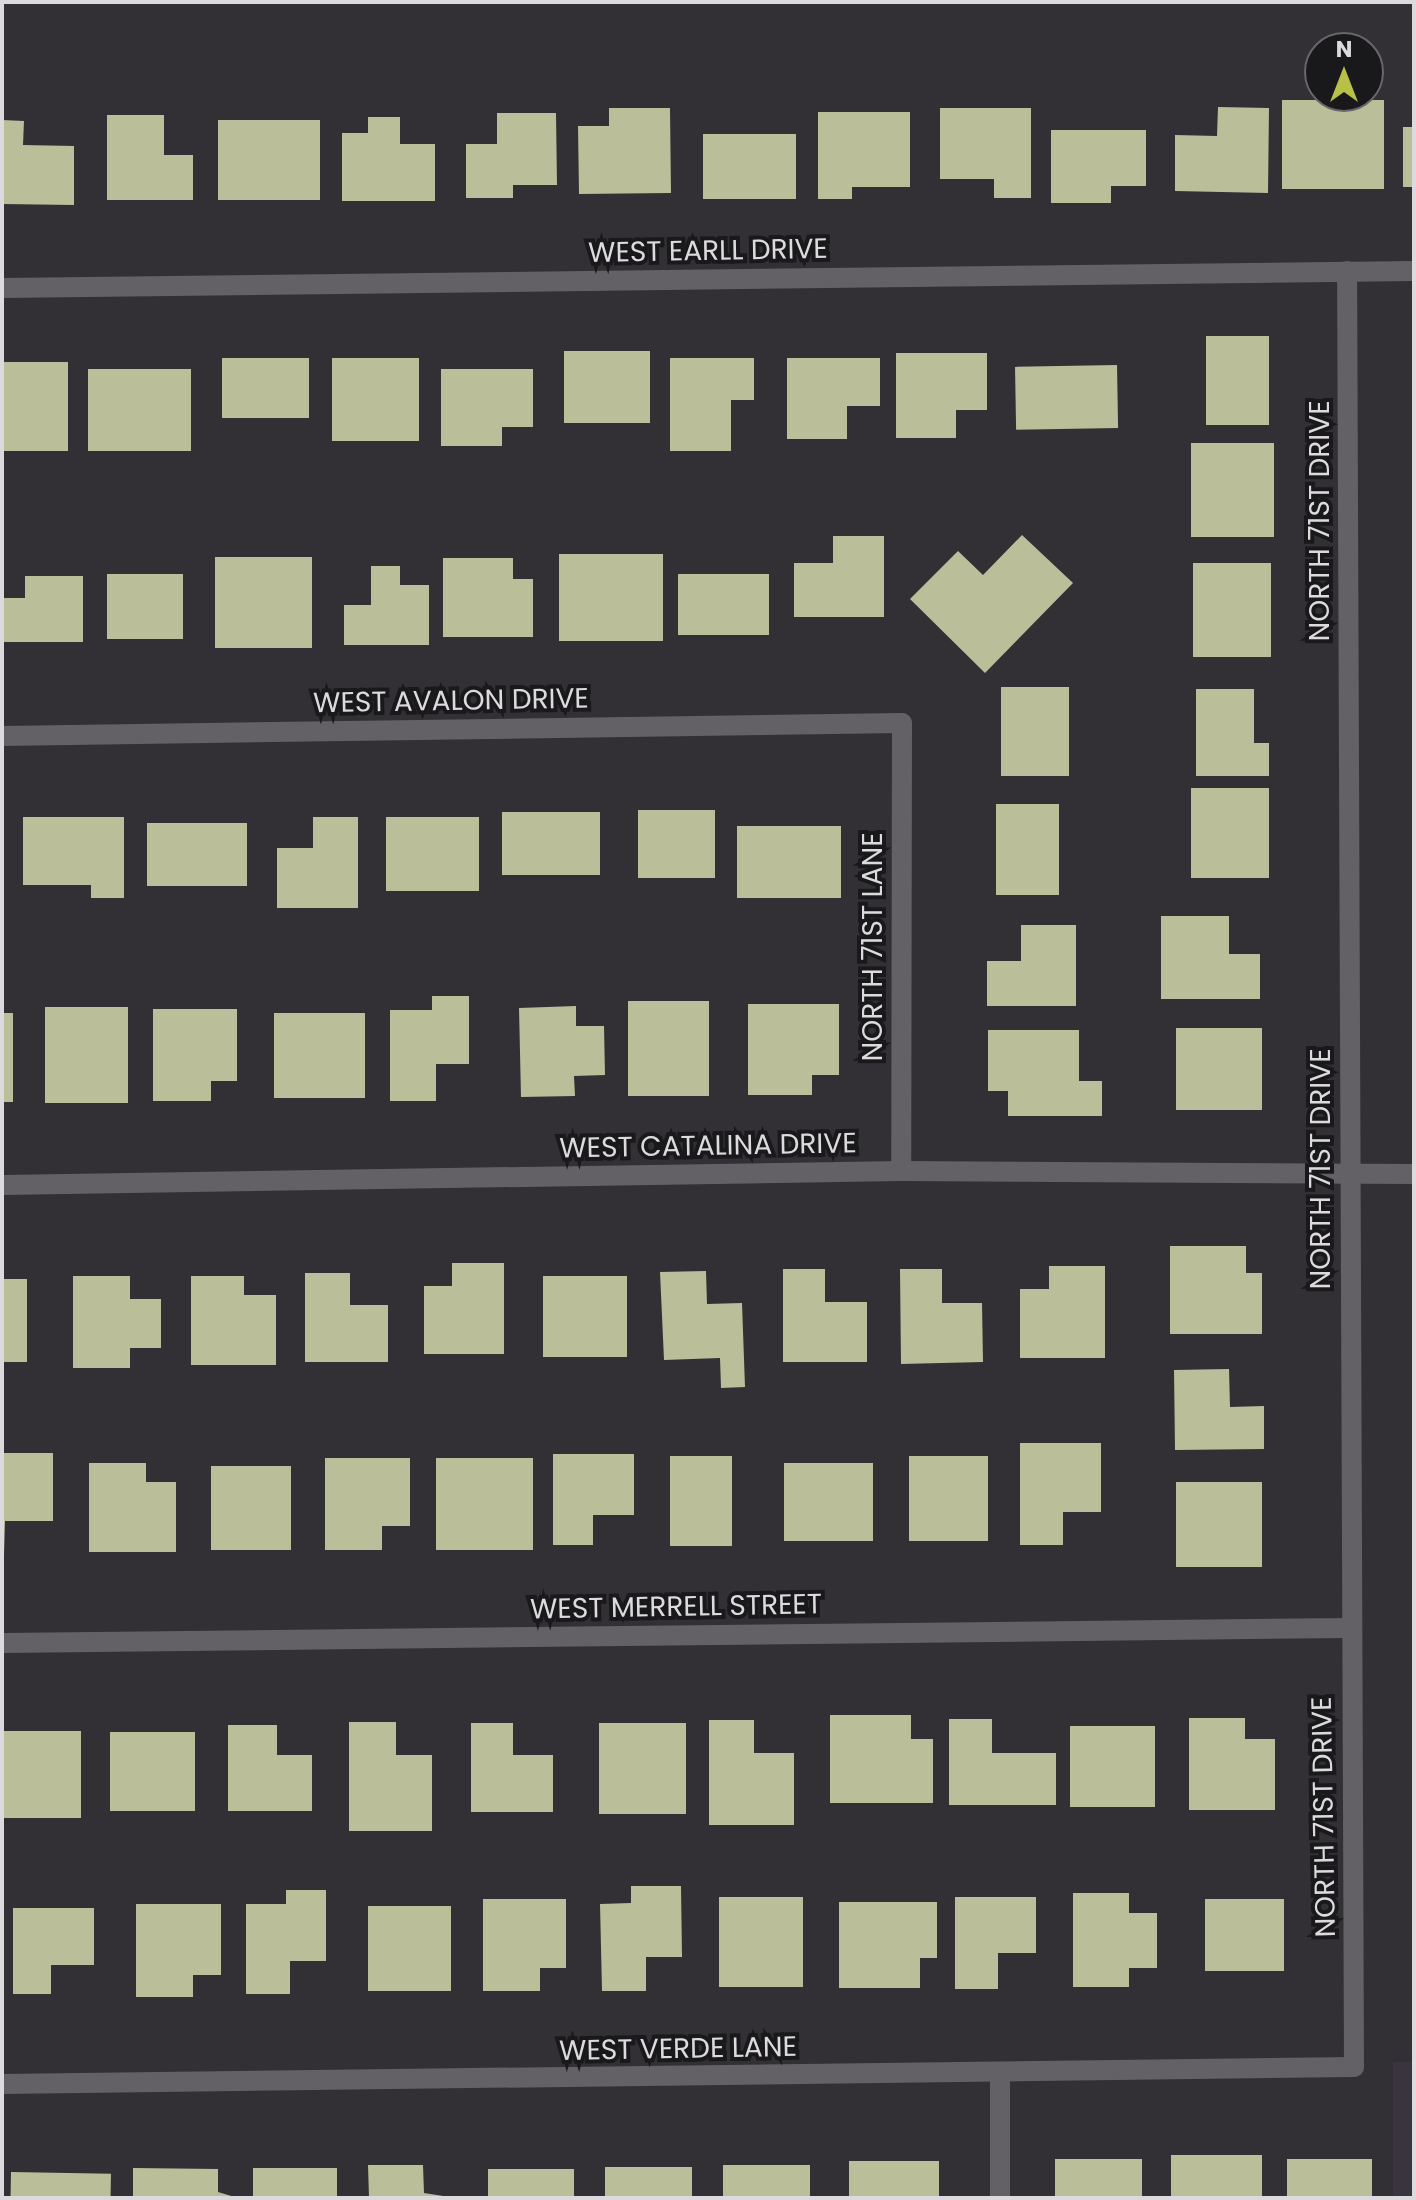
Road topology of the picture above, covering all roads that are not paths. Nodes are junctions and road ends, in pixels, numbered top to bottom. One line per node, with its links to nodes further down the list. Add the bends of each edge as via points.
1 (1347, 271): 2 (street, WEST EARLL DRIVE); 3 (street, WEST EARLL DRIVE); 7 (street, NORTH 71ST DRIVE)
2 (1414, 271)
3 (2, 288)
4 (902, 723): 5 (street, WEST AVALON DRIVE); 6 (street, NORTH 71ST LANE)
5 (2, 736)
6 (901, 1171): 7 (street, WEST CATALINA DRIVE); 9 (street, WEST CATALINA DRIVE)
7 (1349, 1174): 8 (street, WEST CATALINA DRIVE); 10 (street, NORTH 71ST DRIVE)
8 (1414, 1174)
9 (2, 1185)
10 (1350, 1628): 11 (street, WEST MERRELL STREET); 12 (street, NORTH 71ST DRIVE)
11 (2, 1643)
12 (1354, 2067): 13 (street, WEST VERDE LANE)
13 (1000, 2073): 14 (street, WEST VERDE LANE); 15 (street)
14 (2, 2084)
15 (1000, 2198)

